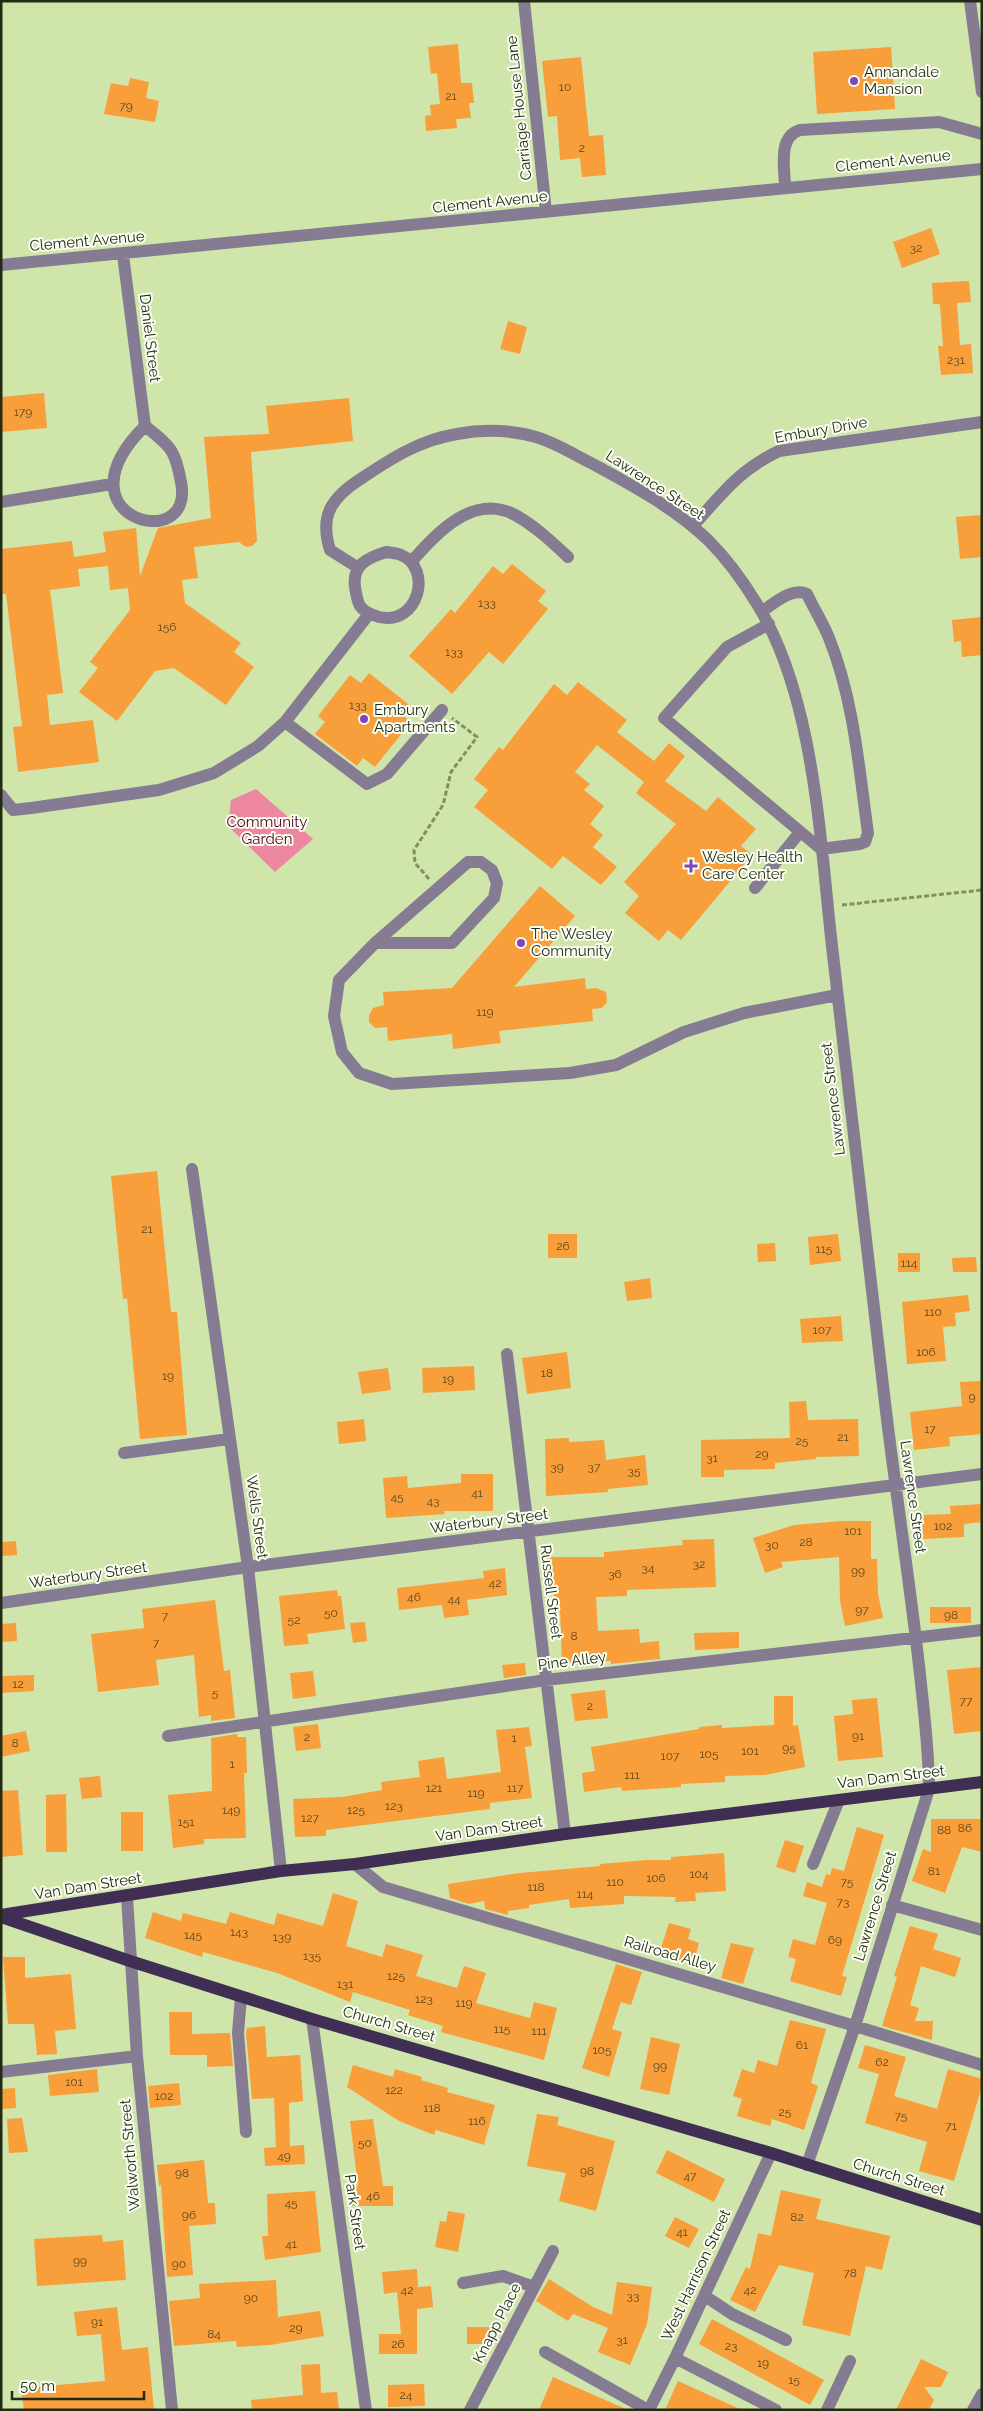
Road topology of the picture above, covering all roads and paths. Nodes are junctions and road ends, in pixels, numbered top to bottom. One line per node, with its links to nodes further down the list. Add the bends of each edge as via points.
1 (524, 1): 7 (street, Carriage House Lane)
2 (970, 1): 3 (street)
3 (982, 92)
4 (982, 134): 6 (street, via 939,122 800,130 791,133 784,149)
5 (982, 169): 6 (street, Clement Avenue)
6 (785, 188): 7 (street, Clement Avenue)
7 (546, 212): 8 (street, Clement Avenue)
8 (123, 255): 9 (street, Clement Avenue); 11 (street, Daniel Street)
9 (1, 265)
10 (982, 422): 14 (street, Embury Drive, via 779,451 756,462 736,478)
11 (145, 426): 12 (street, via 121,456); 12 (street, via 176,456 182,487 180,502 173,514 160,522 138,520 116,497)
12 (112, 484): 13 (street)
13 (1, 502)
14 (693, 526): 17 (street, Lawrence Street, via 628,483 557,445 533,436 496,431 461,433 433,438 405,450 349,486 334,502 327,514 324,531 330,550); 18 (street, Lawrence Street, via 732,566)
15 (568, 557): 16 (street, via 516,514 488,510 450,522)
16 (411, 562): 17 (street, via 402,555 386,552 370,557); 19 (street, via 419,588 415,602 407,612 394,618)
17 (357, 567): 19 (street, via 354,580 356,594 360,605)
18 (762, 612): 20 (street, Lawrence Street); 25 (street, via 791,593 806,594 837,658 853,728 868,834 865,842 860,844)
19 (369, 614): 22 (street)
20 (769, 624): 24 (street, via 727,647 664,718); 25 (street, Lawrence Street, via 802,719)
21 (442, 710): 22 (street, via 387,774 366,784); 26 (path, via 477,737 451,772 443,805 414,850 415,863)
22 (285, 722): 23 (street, via 258,746 214,773 159,790 13,810)
23 (1, 795)
24 (800, 832): 25 (street); 27 (street)
25 (821, 849): 29 (street, Lawrence Street)
26 (438, 888): 30 (street); 30 (street, via 468,862 480,862 492,870 496,883 494,898 452,943)
27 (755, 888)
28 (982, 890): 29 (path)
29 (827, 907): 31 (street, Lawrence Street)
30 (375, 943): 31 (street, via 339,980 334,1016 342,1052 359,1073 392,1084 570,1073 616,1065 684,1032 744,1013)
31 (837, 995): 37 (street, Lawrence Street)
32 (192, 1169): 34 (street, Wells Street)
33 (507, 1354): 38 (street, Russell Street)
34 (229, 1439): 35 (street); 39 (street, Wells Street)
35 (124, 1453)
36 (982, 1474): 37 (street, Waterbury Street)
37 (894, 1485): 38 (street, Waterbury Street); 42 (street, Lawrence Street)
38 (527, 1533): 39 (street, Waterbury Street); 43 (street, Russell Street)
39 (248, 1567): 40 (street, Waterbury Street); 44 (street, Wells Street)
40 (1, 1603)
41 (982, 1630): 42 (street, Pine Alley)
42 (916, 1638): 43 (street, Pine Alley); 47 (street, Lawrence Street)
43 (546, 1680): 44 (street, Pine Alley); 49 (street, Russell Street)
44 (265, 1722): 45 (street, Pine Alley); 52 (street, Wells Street)
45 (168, 1736)
46 (982, 1782): 47 (main road, Van Dam Street)
47 (929, 1789): 48 (main road, Van Dam Street); 54 (street, Lawrence Street)
48 (839, 1800): 49 (main road, Van Dam Street); 51 (street)
49 (565, 1834): 50 (main road, Van Dam Street)
50 (355, 1864): 52 (main road, Van Dam Street); 60 (street, Railroad Alley, via 383,1887)
51 (813, 1864)
52 (281, 1871): 53 (main road, Van Dam Street)
53 (127, 1897): 55 (main road, Van Dam Street); 57 (street, Walworth Street)
54 (892, 1905): 56 (street); 60 (street, Lawrence Street)
55 (1, 1916): 57 (main road, Church Street)
56 (982, 1930)
57 (130, 1961): 58 (main road, Church Street); 61 (street, Walworth Street)
58 (242, 1997): 59 (main road, Church Street); 64 (street, via 238,2033)
59 (312, 2019): 65 (main road, Church Street); 78 (street, Park Street)
60 (855, 2026): 62 (street, Railroad Alley); 66 (street, Lawrence Street)
61 (136, 2056): 63 (street); 77 (street, Walworth Street)
62 (982, 2065)
63 (1, 2072)
64 (246, 2132)
65 (771, 2152): 66 (main road, Church Street); 71 (street, West Harrison Street)
66 (806, 2165): 67 (main road, Church Street)
67 (982, 2220)
68 (552, 2251): 70 (street, Knapp Place)
69 (463, 2283): 70 (street, via 503,2276)
70 (534, 2287): 79 (street, Knapp Place)
71 (705, 2296): 72 (street, via 732,2314); 74 (street, West Harrison Street)
72 (786, 2340)
73 (544, 2352): 80 (street)
74 (675, 2358): 80 (street, West Harrison Street); 81 (street)
75 (850, 2361): 82 (street)
76 (982, 2394): 83 (street)
77 (172, 2410)
78 (366, 2410)
79 (470, 2410)
80 (648, 2410)
81 (776, 2410)
82 (827, 2410)
83 (973, 2410)

